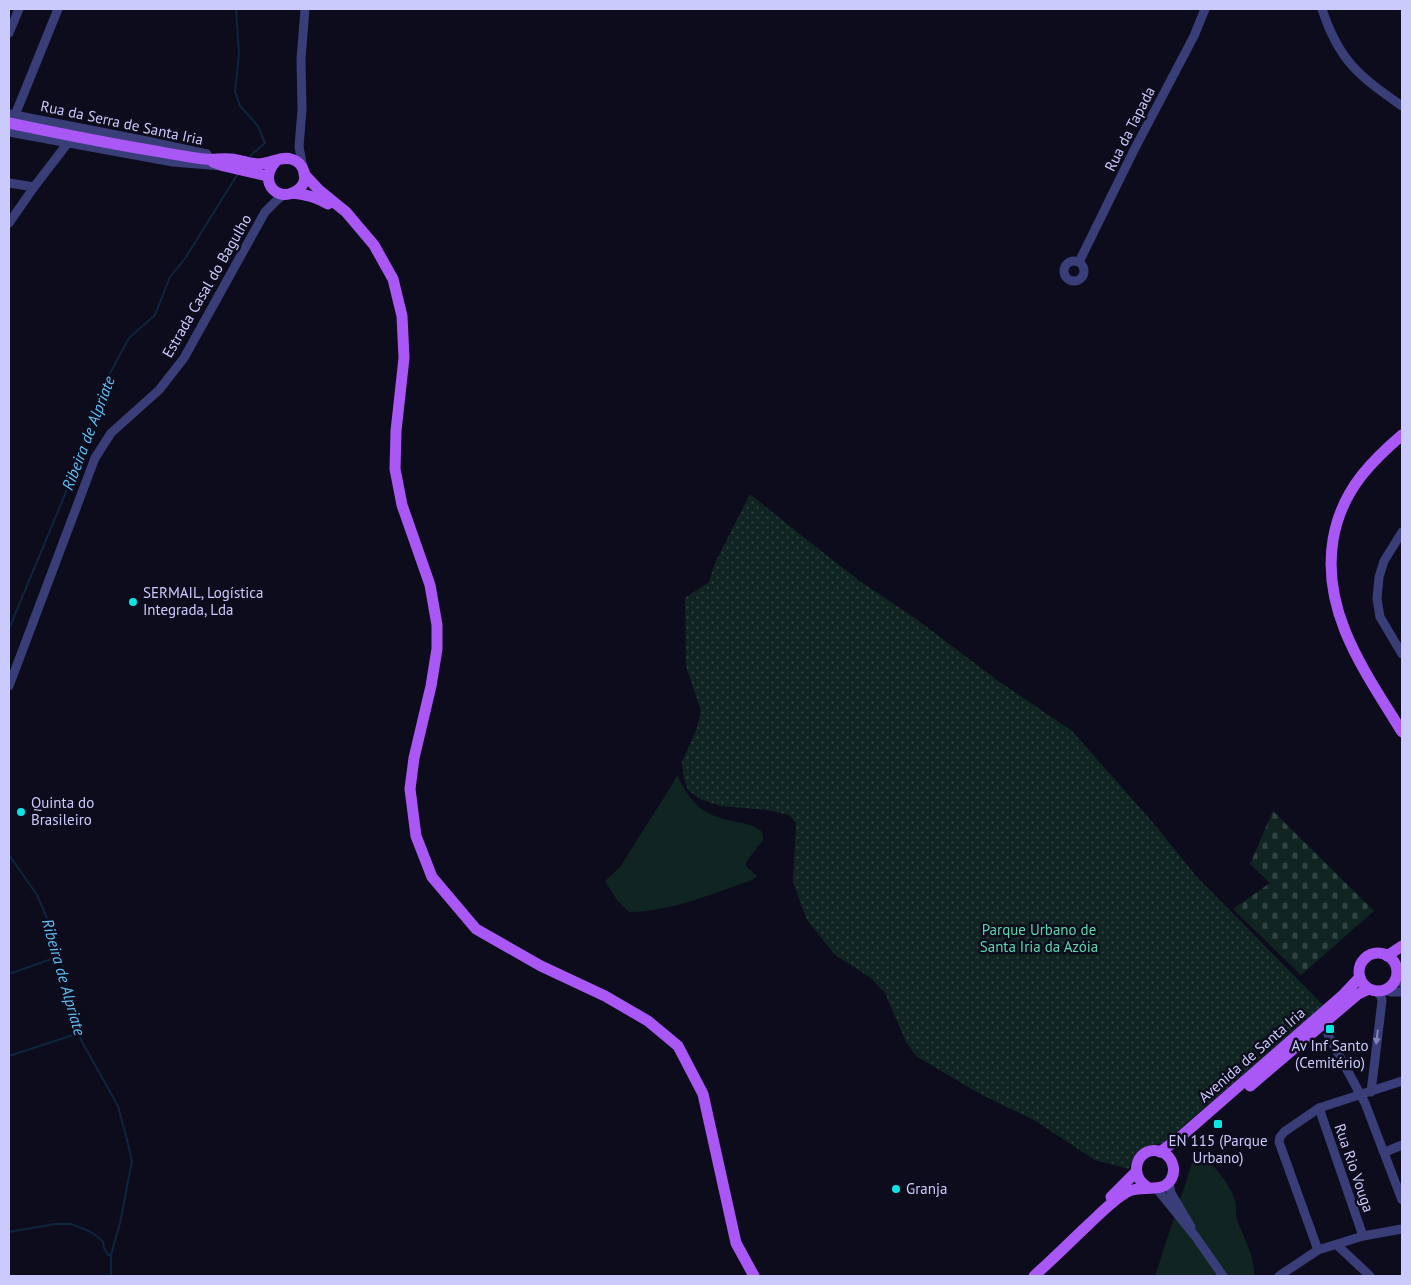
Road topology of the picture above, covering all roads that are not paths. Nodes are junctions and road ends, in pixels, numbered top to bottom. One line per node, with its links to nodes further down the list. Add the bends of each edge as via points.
1 (19, 9): 6 (street)
2 (58, 9): 8 (street)
3 (305, 9): 10 (street, via 300,59 302,109)
4 (1206, 9): 22 (street, Rua da Tapada)
5 (1322, 9): 7 (street, via 1341,53 1356,71)
6 (9, 33)
7 (1402, 106)
8 (11, 118): 13 (main road, via 137,148); 13 (street, Rua da Serra de Santa Iria, via 147,141)
9 (9, 132): 11 (street, Rua da Serra de Santa Iria)
10 (299, 137): 12 (street, via 292,151); 14 (street)
11 (67, 144): 13 (street, Rua da Serra de Santa Iria, via 173,162); 17 (street)
12 (280, 159): 13 (main road, via 258,164); 14 (main road, via 293,159); 15 (main road, via 270,168)
13 (227, 163): 15 (main road)
14 (303, 171): 18 (main road, via 302,186); 20 (main road)
15 (269, 181): 18 (main road, via 279,193); 19 (street, Estrada Casal do Bagulho, via 269,202)
16 (9, 183): 17 (street)
17 (34, 187): 21 (street)
18 (288, 194): 19 (street, Estrada Casal do Bagulho); 20 (main road, via 317,198)
19 (265, 212): 26 (street, Estrada Casal do Bagulho, via 184,358 159,390 111,433 95,458)
20 (345, 214): 54 (main road, via 379,263 397,317 398,358 390,470 396,506 425,586 431,624 431,648 407,763 407,804 414,845 432,886 453,915 479,938 543,975 609,1002 653,1027 677,1057 698,1100 726,1233); 55 (main road, via 362,229 384,260 399,299 404,333 395,469 402,505 430,585 437,625 431,686 410,789 416,836 432,876 476,929 605,996 648,1021 678,1046 703,1094 736,1243)
21 (9, 223)
22 (1079, 262)
23 (1402, 434): 27 (main road, via 1375,460 1350,493 1340,511 1330,562 1338,614 1360,662)
24 (1402, 532): 25 (street, via 1384,561 1376,599 1380,617)
25 (1402, 654)
26 (9, 686)
27 (1402, 732)
28 (1402, 946): 30 (main road)
29 (1402, 954): 31 (main road)
30 (1387, 956): 31 (main road, via 1393,960); 32 (main road, via 1380,953 1366,958 1359,970)
31 (1398, 975): 33 (main road, via 1390,987)
32 (1360, 978): 33 (main road, via 1363,984); 41 (main road, Avenida de Santa Iria)
33 (1376, 990): 34 (street); 37 (street, one-way to 37, via 1382,1001); 43 (main road, Avenida de Santa Iria, via 1358,994 1182,1144)
34 (1402, 992)
35 (1328, 1035): 38 (street)
36 (1402, 1081): 37 (street)
37 (1371, 1092): 38 (street)
38 (1361, 1095): 39 (street); 42 (street)
39 (1320, 1108): 50 (street, Rua Rio Vouga); 52 (street, via 1284,1132 1279,1142)
40 (1402, 1145): 42 (street)
41 (1160, 1152): 43 (main road); 44 (main road, via 1146,1153 1140,1158)
42 (1385, 1152): 47 (street)
43 (1171, 1161): 45 (main road, via 1174,1168)
44 (1136, 1172): 46 (main road, via 1143,1184); 56 (main road)
45 (1169, 1182): 46 (main road); 49 (street, via 1171,1193)
46 (1153, 1188): 49 (street); 57 (main road, via 1137,1188 1121,1196)
47 (1402, 1199)
48 (1402, 1229): 50 (street)
49 (1195, 1236): 58 (street)
50 (1363, 1236): 51 (street)
51 (1337, 1245): 52 (street); 59 (street)
52 (1318, 1250): 53 (street)
53 (1286, 1274)
54 (749, 1276)
55 (754, 1276)
56 (1026, 1276)
57 (1034, 1276)
58 (1223, 1276)
59 (1370, 1276)

